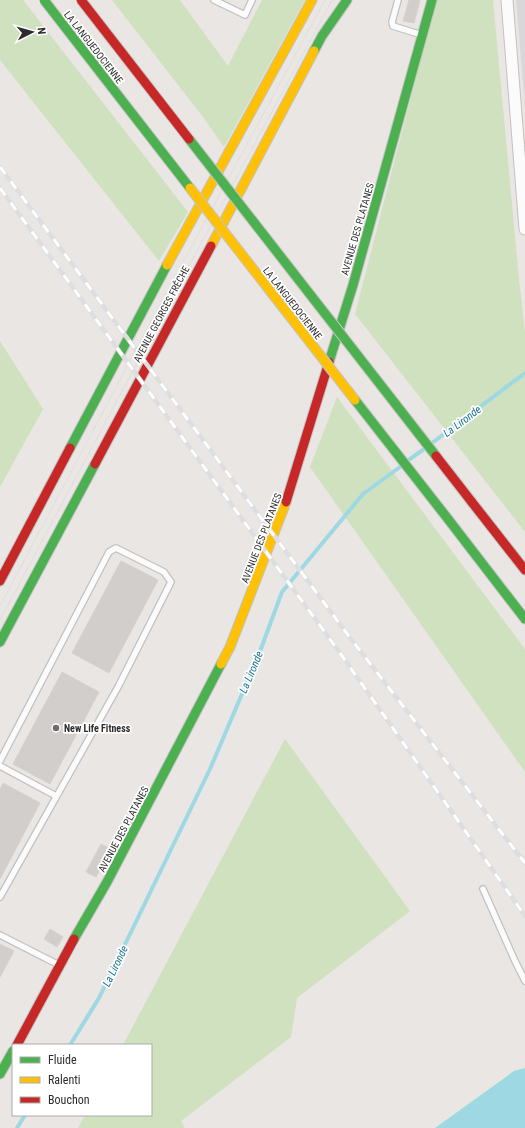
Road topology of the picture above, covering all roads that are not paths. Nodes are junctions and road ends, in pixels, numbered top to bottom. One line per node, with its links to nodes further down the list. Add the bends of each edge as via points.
1 (44, 0): 14 (main road, LA LANGUEDOCIENNE, bridge)
2 (81, 0): 12 (main road, LA LANGUEDOCIENNE, bridge)
3 (214, 0): 4 (lane, via 244,15)
4 (252, 0)
5 (312, 0): 13 (main road, AVENUE GEORGES FRÊCHE)
6 (347, 0): 15 (main road, AVENUE GEORGES FRÊCHE, via 322,36)
7 (398, 0): 10 (lane, via 392,26)
8 (432, 0): 10 (main road, AVENUE DES PLATANES)
9 (507, 0): 11 (street)
10 (422, 35): 22 (main road, AVENUE DES PLATANES, via 353,285 290,492 230,647 107,882)
11 (525, 229)
12 (525, 570)
13 (0, 581)
14 (525, 619)
15 (0, 642)
16 (0, 762): 18 (lane, via 109,552 116,548 164,572 172,582 118,688)
17 (0, 766): 18 (lane)
18 (56, 796): 20 (lane)
19 (483, 889): 23 (lane)
20 (0, 897)
21 (0, 935): 22 (lane)
22 (59, 965): 24 (main road, AVENUE DES PLATANES)
23 (525, 981)
24 (17, 1044)
25 (12, 1053): 26 (main road)
26 (0, 1074)

